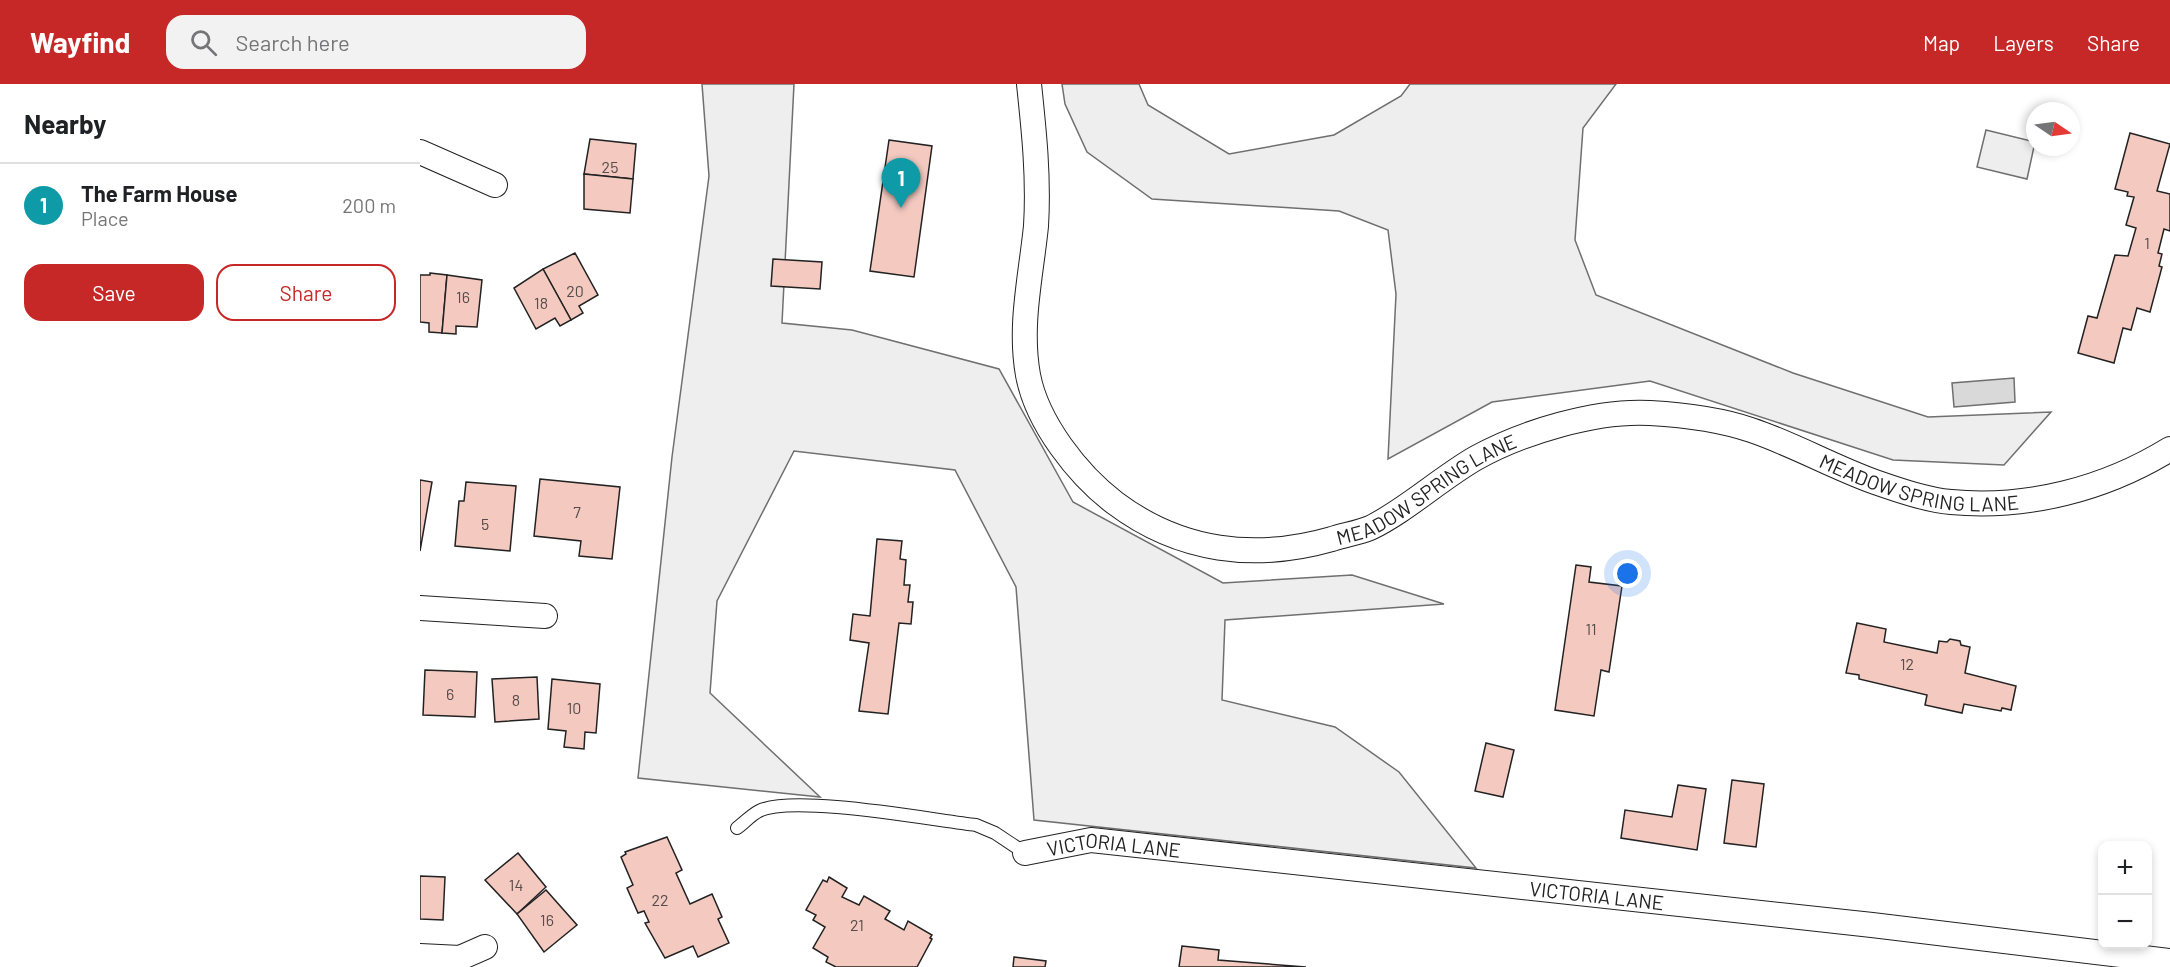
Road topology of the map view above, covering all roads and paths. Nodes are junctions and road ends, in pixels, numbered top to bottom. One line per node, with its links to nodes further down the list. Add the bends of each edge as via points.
1 (1029, 84): 4 (street, MEADOW SPRING LANE, via 1038,174 1025,346 1036,403 1066,455 1096,489 1142,524 1199,545 1234,551 1302,547 1370,528 1476,458 1523,437 1605,415 1647,413 1701,418 1750,430 1876,482 1949,502 2031,501 2114,479)
2 (420, 153): 3 (street)
3 (495, 185)
4 (2170, 449)
5 (420, 608): 6 (street)
6 (544, 616)
7 (737, 828): 8 (lane, via 759,811 782,805 820,806 976,825 995,832)
8 (1025, 853): 11 (street, VICTORIA LANE, via 1091,840)
9 (485, 947): 10 (street, via 460,958)
10 (420, 956)
11 (2170, 961)

